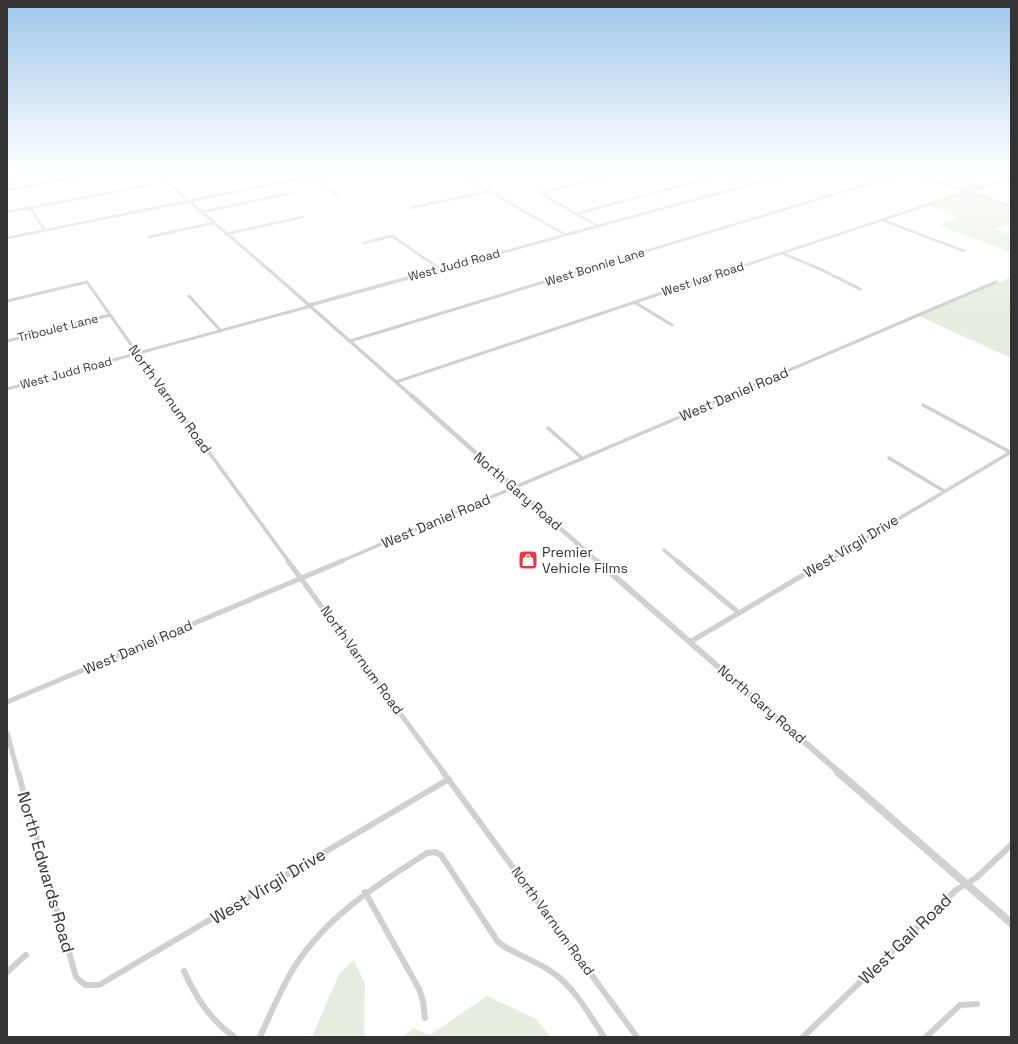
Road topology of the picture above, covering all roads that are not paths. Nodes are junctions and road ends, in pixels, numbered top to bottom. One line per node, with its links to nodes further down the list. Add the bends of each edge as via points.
1 (37, 218): 13 (street)
2 (106, 218): 13 (street)
3 (207, 218): 11 (street, North Gary Road)
4 (300, 218): 14 (street)
5 (536, 218): 15 (street)
6 (581, 218): 12 (street)
7 (628, 218): 12 (street, West Judd Road)
8 (757, 218): 32 (street, West Bonnie Lane)
9 (889, 218): 10 (street, West Ivar Road)
10 (882, 220): 19 (street); 20 (street, West Ivar Road)
11 (213, 223): 14 (street, North Gary Road); 16 (street)
12 (598, 226): 15 (street, West Judd Road)
13 (45, 230): 17 (street)
14 (226, 234): 27 (street, North Gary Road)
15 (566, 235): 21 (street, West Judd Road)
16 (149, 237)
17 (7, 238)
18 (364, 243): 21 (street, via 392,236)
19 (964, 250)
20 (782, 253): 23 (street, via 815,266); 26 (street, West Ivar Road)
21 (440, 269): 27 (street, West Judd Road)
22 (996, 282): 40 (street, West Daniel Road)
23 (860, 289)
24 (189, 296): 30 (street)
25 (7, 301): 28 (street, North Varnum Road, via 87,282)
26 (634, 302): 29 (street); 34 (street, West Ivar Road)
27 (310, 306): 30 (street, West Judd Road); 32 (street, North Gary Road)
28 (110, 315): 31 (street, Triboulet Lane); 33 (street, North Varnum Road)
29 (672, 325)
30 (221, 331): 33 (street, West Judd Road)
31 (7, 341)
32 (350, 341): 34 (street, North Gary Road)
33 (137, 354): 35 (street, West Judd Road); 44 (street, North Varnum Road)
34 (396, 382): 41 (street, North Gary Road)
35 (7, 389)
36 (923, 405): 38 (street)
37 (548, 428): 40 (street)
38 (1010, 452): 42 (street, West Virgil Drive)
39 (889, 458): 42 (street)
40 (583, 459): 41 (street, West Daniel Road)
41 (514, 488): 44 (street, West Daniel Road); 46 (street, North Gary Road)
42 (944, 491): 45 (street, West Virgil Drive)
43 (664, 550): 45 (street)
44 (302, 578): 47 (street, West Daniel Road); 49 (street, North Varnum Road)
45 (739, 612): 46 (street, West Virgil Drive)
46 (690, 642): 51 (street, North Gary Road)
47 (7, 702)
48 (7, 733): 57 (street, North Edwards Road, via 76,977)
49 (449, 779): 57 (street, West Virgil Drive, via 99,986); 63 (street, North Varnum Road)
50 (1011, 845): 51 (street, West Gail Road)
51 (967, 884): 53 (street, North Gary Road); 64 (street, West Gail Road, via 956,890)
52 (365, 892): 59 (street, via 419,989); 61 (street, via 339,913 308,946 294,967); 62 (street, via 427,853 435,852 441,855 498,942 562,980)
53 (1011, 923)
54 (26, 955): 56 (street)
55 (184, 971): 60 (street, via 204,1010)
56 (7, 972)
57 (85, 985)
58 (976, 1004): 65 (street, via 960,1005)
59 (425, 1018)
60 (234, 1037)
61 (260, 1037)
62 (604, 1037)
63 (637, 1037)
64 (803, 1037)
65 (926, 1037)

